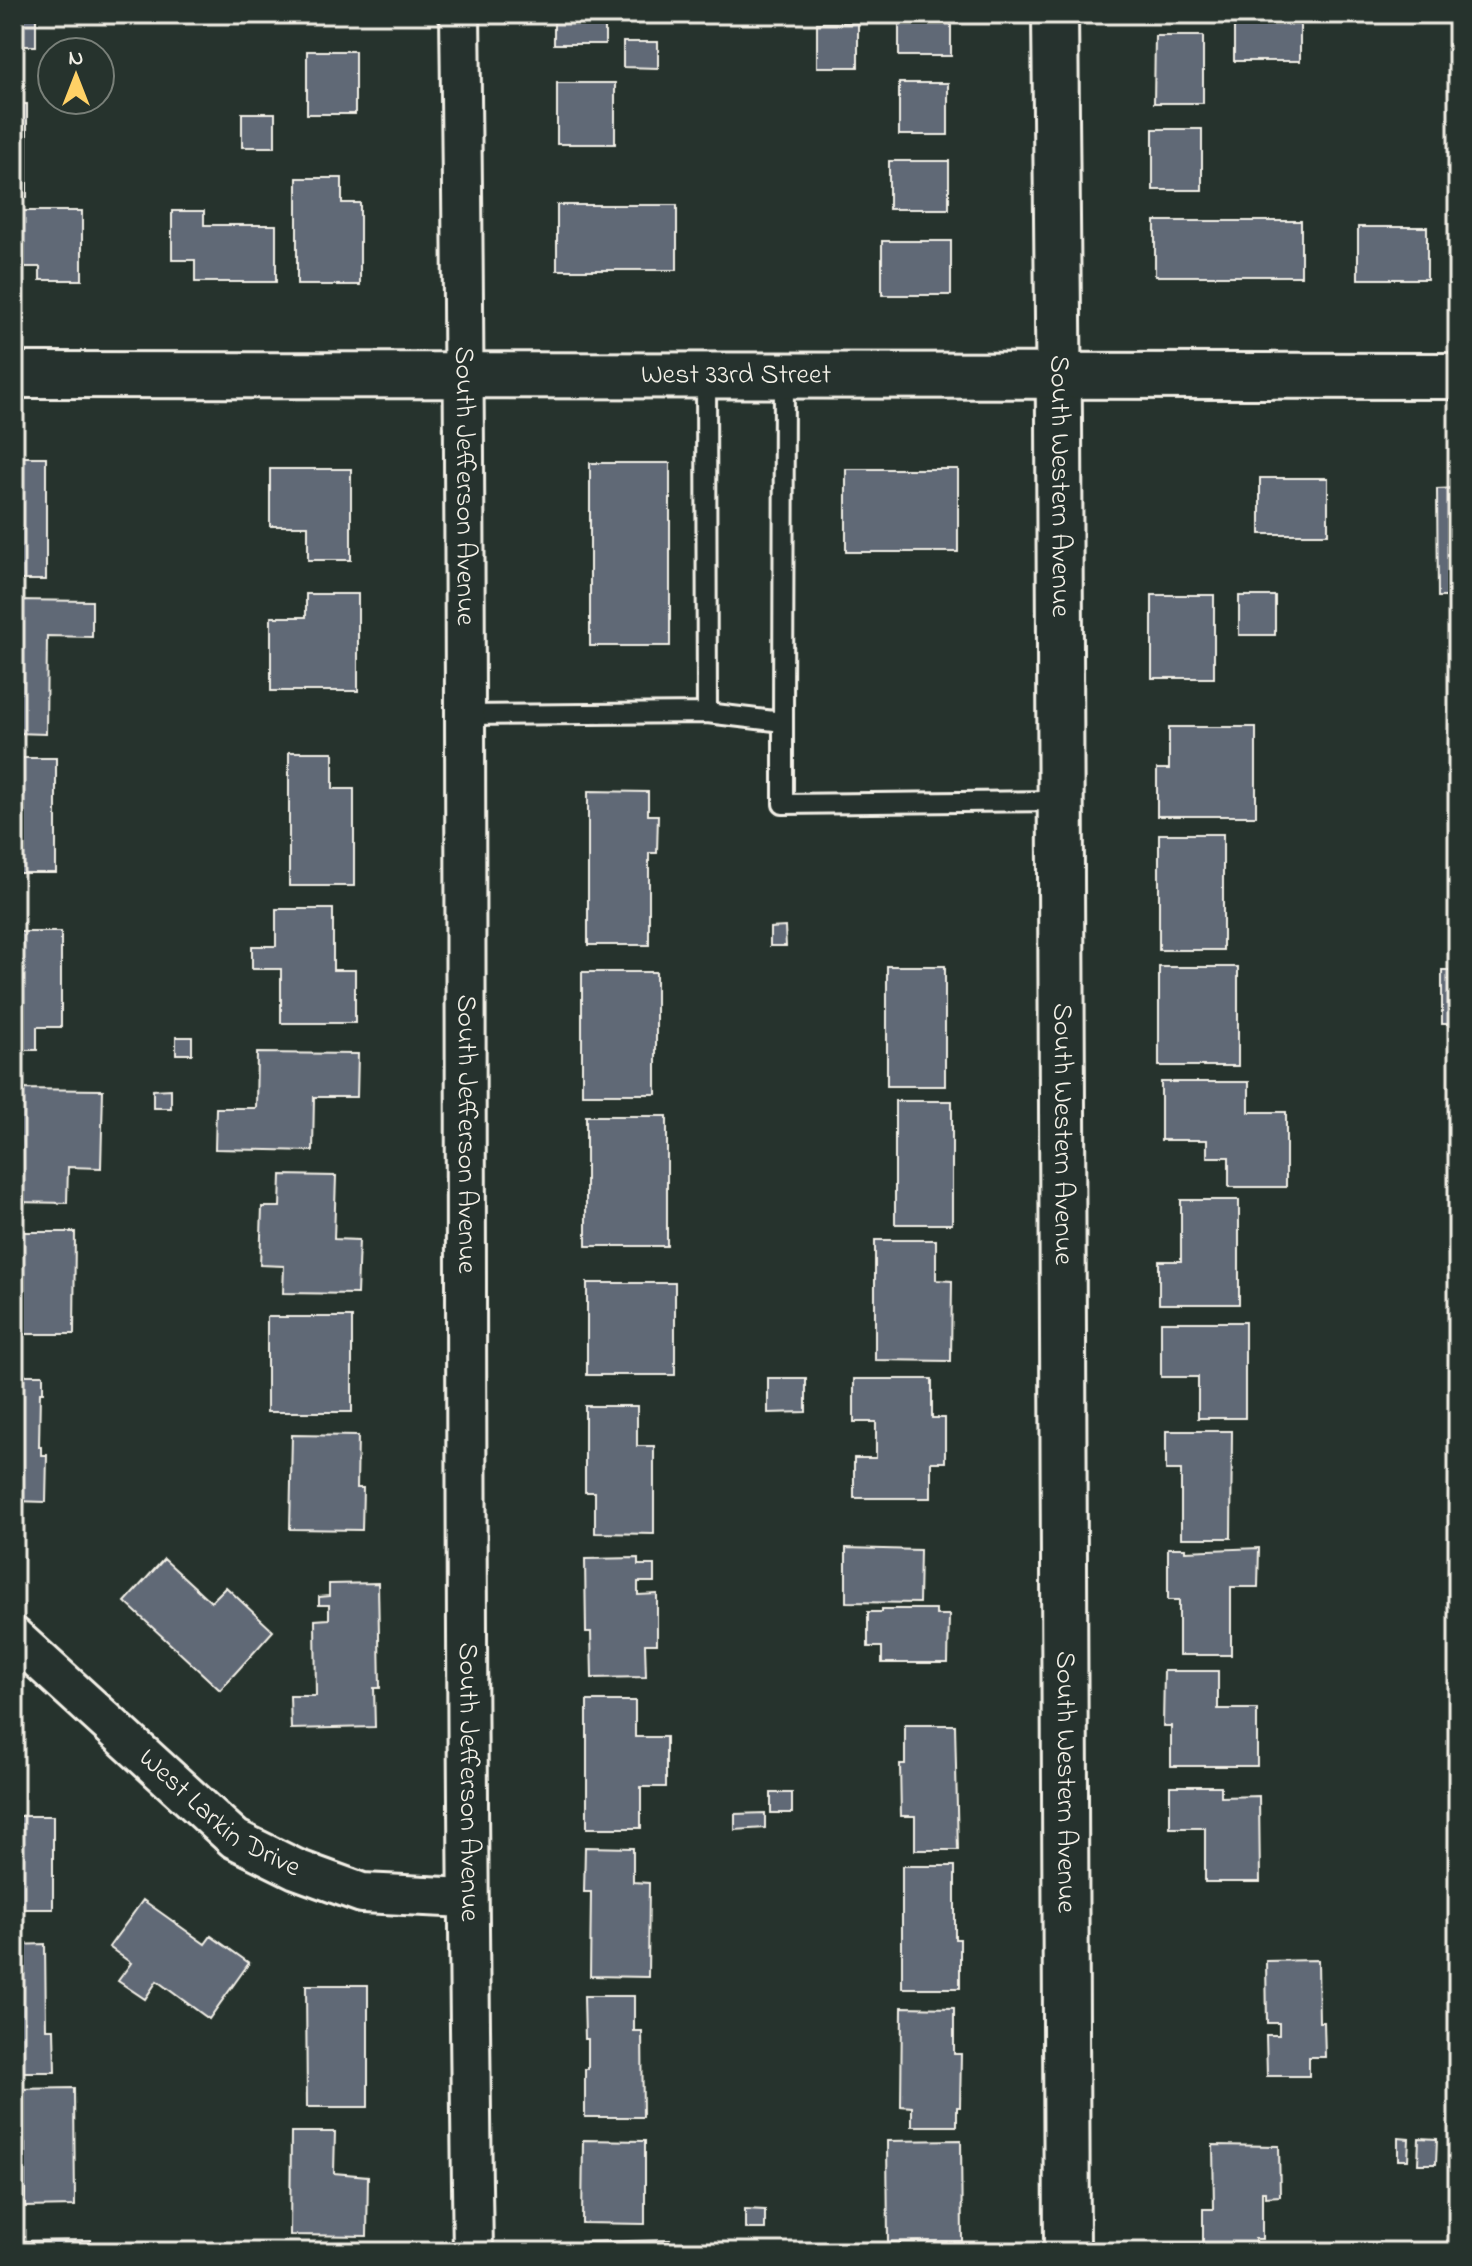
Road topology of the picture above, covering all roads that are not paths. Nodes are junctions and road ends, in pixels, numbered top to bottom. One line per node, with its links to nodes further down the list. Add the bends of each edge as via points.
1 (460, 14): 6 (street, South Jefferson Avenue)
2 (1055, 14): 4 (street, South Western Avenue)
3 (784, 374): 4 (street, West 33rd Street); 7 (street, West 33rd Street); 11 (lane)
4 (1059, 374): 8 (street, West 33rd Street); 12 (street, South Western Avenue)
5 (14, 375): 6 (street, West 33rd Street)
6 (465, 375): 7 (street, West 33rd Street); 10 (street, South Jefferson Avenue)
7 (706, 375): 9 (lane)
8 (1458, 376)
9 (707, 713): 10 (lane); 11 (lane)
10 (465, 715): 14 (street, South Jefferson Avenue)
11 (783, 722): 12 (lane, via 783,804)
12 (1061, 801): 16 (street, South Western Avenue)
13 (14, 1637): 14 (street, West Larkin Drive, via 235,1839 362,1893)
14 (468, 1898): 15 (street, South Jefferson Avenue)
15 (473, 2252)
16 (1067, 2252)

